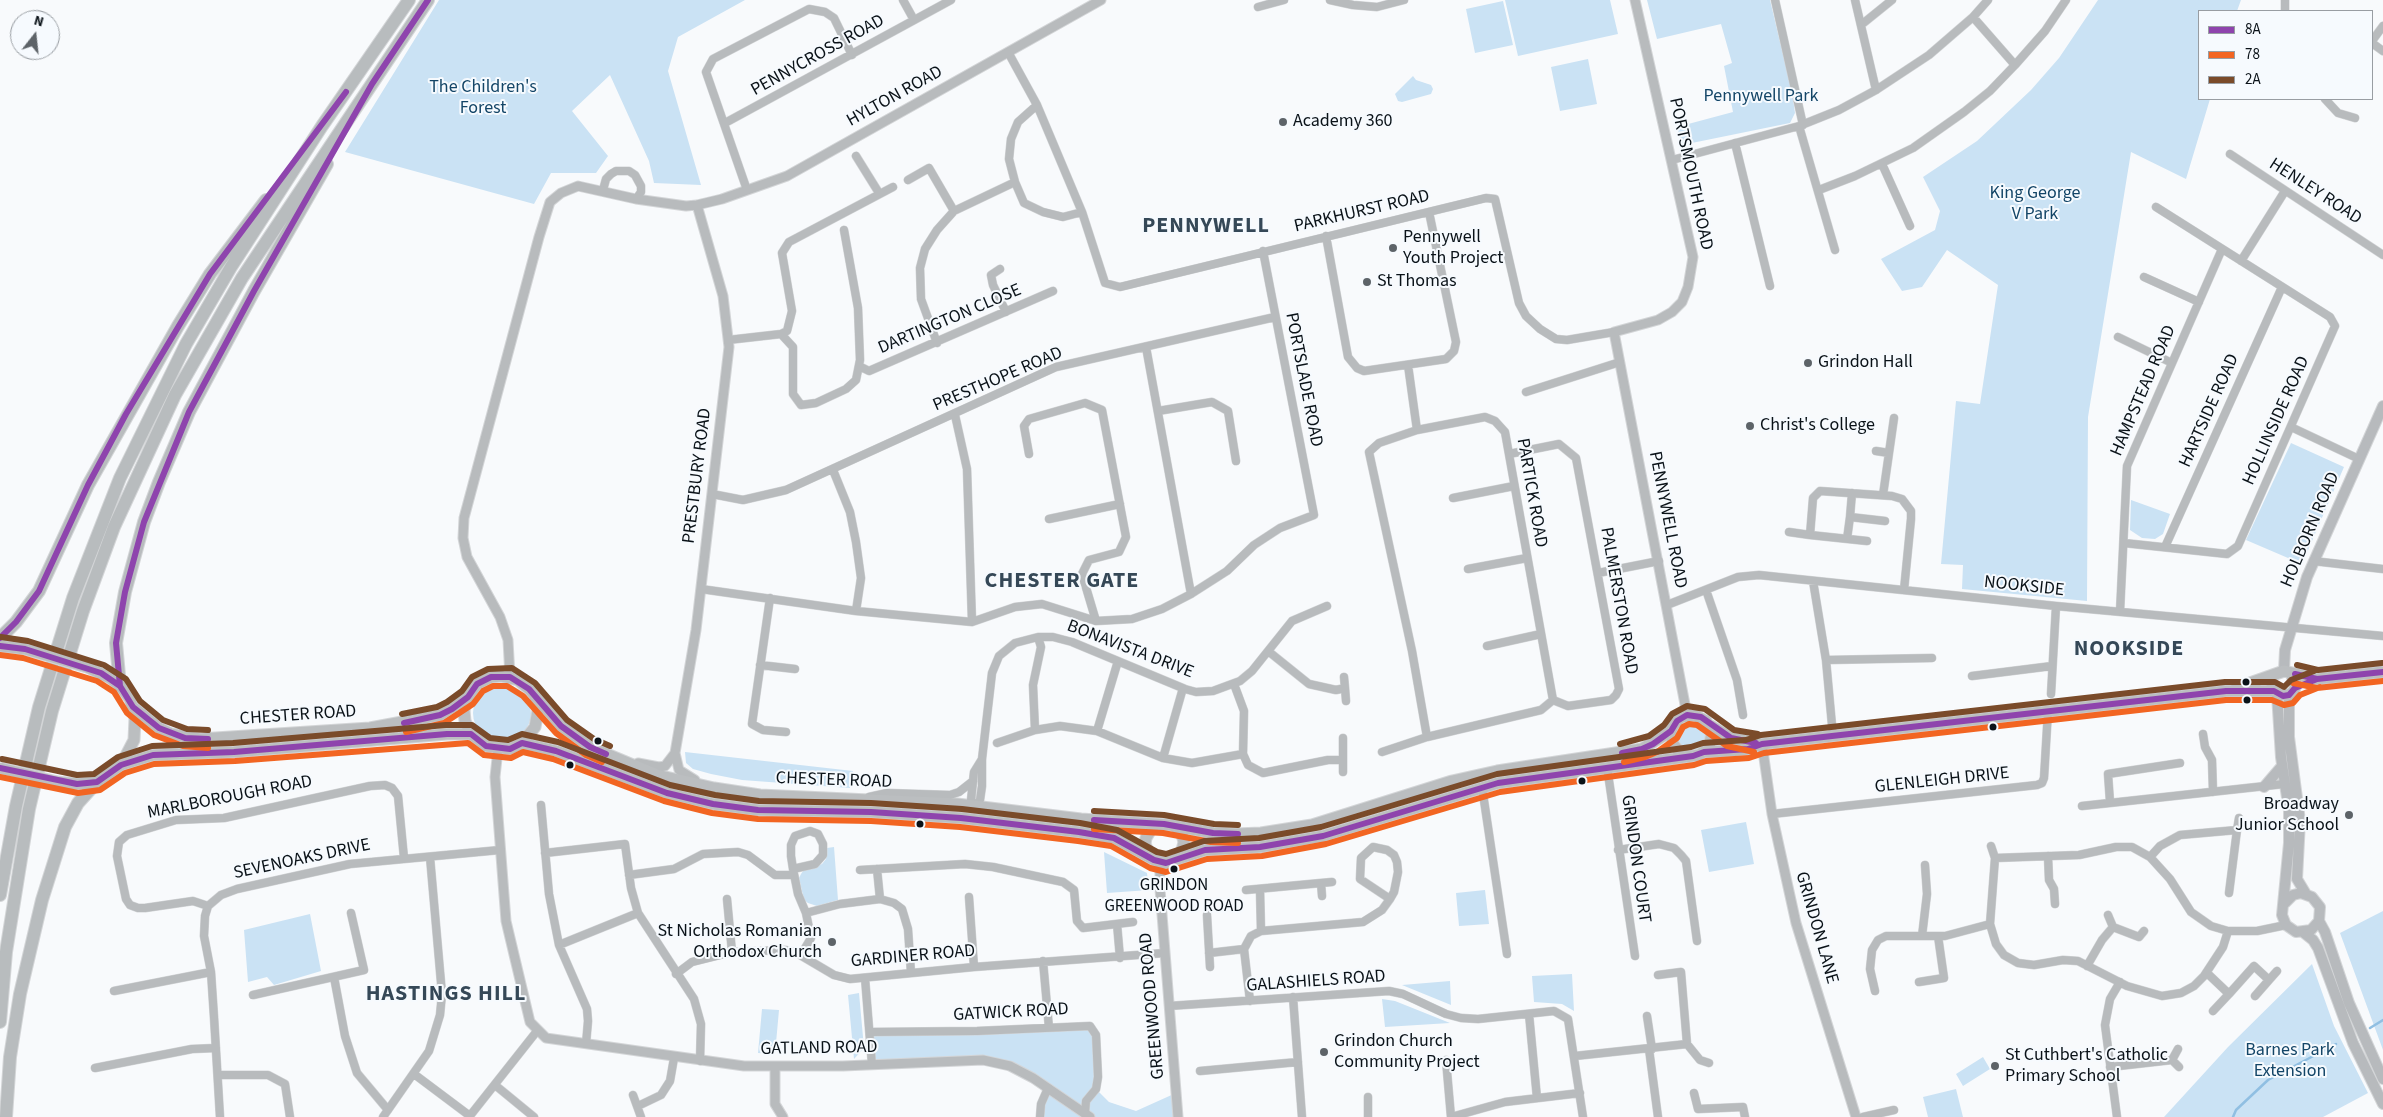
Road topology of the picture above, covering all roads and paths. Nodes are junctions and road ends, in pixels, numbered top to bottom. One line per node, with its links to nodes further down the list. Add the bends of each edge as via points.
1 (409, 0): 34 (highway)
2 (428, 0): 27 (highway)
3 (903, 0): 18 (street)
4 (950, 0): 18 (street, PENNYCROSS ROAD)
5 (1101, 0): 24 (street, HYLTON ROAD)
6 (1284, 0): 16 (street)
7 (1330, 0): 15 (street)
8 (1404, 0): 15 (street, via 1377,7)
9 (1636, 0): 38 (street, PORTSMOUTH ROAD)
10 (1775, 0): 33 (street)
11 (1854, 0): 19 (street)
12 (1892, 0): 19 (street)
13 (1988, 0): 17 (street)
14 (2066, 0): 26 (street, via 2045,31)
15 (1353, 3)
16 (1258, 7)
17 (1973, 17): 26 (street); 28 (street, via 1929,55)
18 (914, 20): 25 (street, PENNYCROSS ROAD)
19 (1860, 25): 28 (street)
20 (2383, 26): 21 (street)
21 (2373, 41)
22 (2373, 43): 23 (street)
23 (2383, 51)
24 (1008, 52): 30 (street); 44 (street, HYLTON ROAD, via 787,176)
25 (852, 55): 32 (street, PENNYCROSS ROAD); 32 (street, via 834,18 825,12 809,9 713,59 706,72)
26 (2015, 65): 39 (street, via 1964,112 1913,148)
27 (372, 84): 150 (highway, via 189,412 159,482 144,522 125,592 116,643); 296 (highway, via 277,223 206,338 114,527 83,611 52,711 29,810 6,952)
28 (1876, 90): 33 (street)
29 (2326, 100): 31 (street, via 2338,113)
30 (1037, 105): 41 (street, via 1018,122 1010,138 1009,159); 53 (street)
31 (2354, 118)
32 (725, 123): 44 (street)
33 (1801, 125): 35 (street); 45 (street)
34 (322, 126): 133 (highway, via 210,274 126,414 88,485 39,591); 234 (highway, via 231,267 186,344 120,478 73,598 41,699 16,806)
35 (1735, 143): 38 (street); 65 (street)
36 (2230, 154): 46 (street, HENLEY ROAD)
37 (856, 156): 47 (street)
38 (1672, 160): 71 (street, PORTSMOUTH ROAD, via 1693,257 1688,287 1682,302 1672,312 1658,320)
39 (1882, 164): 45 (street); 55 (street)
40 (908, 180): 52 (street, via 929,168)
41 (1015, 182): 52 (street); 53 (street, via 1024,203 1042,212 1063,217)
42 (893, 187): 47 (street)
43 (603, 190): 48 (street, HYLTON ROAD); 48 (street, via 611,174 629,171 641,186); 146 (street, HYLTON ROAD, via 578,186 550,202 464,518 463,538 467,557 500,617 508,640)
44 (747, 190): 50 (street, HYLTON ROAD)
45 (1819, 190): 59 (street)
46 (2285, 191): 61 (street, HENLEY ROAD); 62 (street)
47 (879, 193): 72 (street, via 789,242 782,253 792,311 787,331)
48 (636, 199): 50 (street, HYLTON ROAD)
49 (1495, 200): 54 (street, PARKHURST ROAD, via 1486,198); 71 (street, PORTSMOUTH ROAD, via 1519,302 1526,316 1556,339)
50 (697, 205): 74 (street, PRESTBURY ROAD, via 722,296)
51 (2156, 208): 58 (street, HOLLINSIDE ROAD)
52 (954, 211): 75 (street, via 930,239 920,268 920,299)
53 (1082, 212): 60 (street, PARKHURST ROAD, via 1105,283 1120,287)
54 (1429, 212): 57 (street, PARKHURST ROAD); 79 (street, via 1456,342 1454,351 1446,359)
55 (1910, 226)
56 (844, 230): 80 (street, via 858,308)
57 (1326, 236): 60 (street, PARKHURST ROAD); 79 (street, via 1348,358 1364,371)
58 (2222, 249): 62 (street, HOLLINSIDE ROAD); 68 (street, HAMPSTEAD ROAD)
59 (1834, 250)
60 (1262, 251): 70 (street, PORTSLADE ROAD)
61 (2383, 255)
62 (2242, 261): 66 (street, HOLLINSIDE ROAD)
63 (1000, 269): 69 (street, via 991,275)
64 (2144, 277): 68 (street)
65 (1770, 286)
66 (2282, 287): 86 (street, HOLLINSIDE ROAD, via 2330,317 2335,326); 109 (street, HARTSIDE ROAD)
67 (1053, 292): 69 (street, DARTINGTON CLOSE)
68 (2199, 302): 78 (street, HAMPSTEAD ROAD)
69 (1006, 312): 75 (street, DARTINGTON CLOSE)
70 (1275, 317): 76 (street, PRESTHOPE ROAD); 120 (street, PORTSLADE ROAD, via 1314,515 1280,528 1254,545 1227,571)
71 (1614, 332): 77 (street, PENNYWELL ROAD)
72 (780, 334): 74 (street); 80 (street, via 793,347 794,394 801,405 816,403 846,389 856,380)
73 (2118, 337): 78 (street)
74 (728, 340): 97 (street, PRESTBURY ROAD)
75 (937, 343): 80 (street, DARTINGTON CLOSE, via 869,371)
76 (1146, 347): 83 (street); 84 (street, PRESTHOPE ROAD, via 1056,367)
77 (1620, 362): 81 (street); 111 (street, PENNYWELL ROAD)
78 (2172, 363): 108 (street, HAMPSTEAD ROAD, via 2127,466)
79 (1408, 365): 87 (street)
80 (859, 366)
81 (1526, 392)
82 (2383, 406): 92 (main road, HOLBORN ROAD)
83 (1158, 411): 93 (street, via 1212,402 1228,411); 120 (street)
84 (955, 415): 94 (street, PRESTHOPE ROAD); 128 (street, via 967,469)
85 (1894, 418): 89 (street)
86 (2291, 427): 92 (street); 109 (street, HOLLINSIDE ROAD, via 2238,546 2227,554)
87 (1417, 430): 91 (street, PARTICK ROAD, via 1485,417 1505,432); 173 (street, PARTICK ROAD, via 1378,443 1369,452)
88 (1876, 451): 89 (street)
89 (1889, 452): 98 (street)
90 (1029, 454): 100 (street, via 1024,426 1029,419 1085,403 1102,410)
91 (1508, 454): 95 (street, PARTICK ROAD); 115 (street, PALMERSTON ROAD, via 1559,444 1576,458)
92 (2359, 459): 112 (main road, HOLBORN ROAD)
93 (1236, 461)
94 (833, 470): 97 (street, PRESTHOPE ROAD, via 786,490 743,500); 125 (street, via 850,512 856,542 861,578)
95 (1514, 486): 99 (street); 110 (street, PARTICK ROAD)
96 (1852, 493): 98 (street); 101 (street); 105 (street, via 1827,490 1816,494)
97 (712, 494): 117 (street, PRESTBURY ROAD)
98 (1883, 496): 119 (street, via 1902,499 1911,510)
99 (1453, 498)
100 (1120, 504): 102 (street); 127 (street, via 1126,537 1119,552 1089,560 1082,574)
101 (1850, 517): 103 (street); 106 (street)
102 (1049, 519)
103 (1885, 521)
104 (1789, 532): 105 (street)
105 (1810, 534): 106 (street)
106 (1847, 539): 107 (street)
107 (1867, 541)
108 (2124, 543): 109 (street, HOLLINSIDE ROAD); 126 (street, HAMPSTEAD ROAD)
109 (2165, 547)
110 (1527, 558): 113 (street); 130 (street, PARTICK ROAD)
111 (1659, 561): 115 (street); 122 (street, PENNYWELL ROAD)
112 (2314, 561): 114 (street); 129 (main road, HOLBORN ROAD)
113 (1468, 569)
114 (2383, 569)
115 (1598, 573): 159 (street, PALMERSTON ROAD, via 1618,689 1616,696 1611,700 1568,706)
116 (1813, 581): 118 (street, NOOKSIDE, via 1759,574 1738,577); 119 (street, NOOKSIDE); 138 (street)
117 (701, 589): 121 (street); 181 (street, PRESTBURY ROAD)
118 (1706, 590): 122 (street, NOOKSIDE); 164 (street, via 1737,680)
119 (1904, 590): 124 (street, NOOKSIDE)
120 (1191, 594): 127 (street, via 1132,619)
121 (770, 598): 125 (street); 140 (street)
122 (1667, 605): 163 (street, PENNYWELL ROAD)
123 (1327, 606): 136 (street, BONAVISTA DRIVE, via 1292,621)
124 (2056, 606): 126 (street, NOOKSIDE); 141 (street)
125 (856, 611): 128 (street)
126 (2120, 612): 129 (street, NOOKSIDE)
127 (1096, 621): 128 (street, via 1042,604 1015,607)
128 (972, 622)
129 (2291, 628): 131 (street, NOOKSIDE); 144 (main road, HOLBORN ROAD)
130 (1541, 634): 135 (street); 159 (street, PARTICK ROAD)
131 (2383, 636)
132 (1038, 637): 139 (street, BONAVISTA DRIVE, via 1072,642); 166 (street, via 1041,647 1033,685); 186 (street, BONAVISTA DRIVE, via 1015,642 999,656 992,674)
133 (0, 638)
134 (0, 646): 150 (main road, bridge, via 25,649 87,668)
135 (1486, 646)
136 (1268, 652): 149 (street, BONAVISTA DRIVE, via 1252,671); 152 (street, via 1309,684 1336,690)
137 (1932, 658): 138 (street)
138 (1826, 660): 172 (street)
139 (1118, 661): 151 (street, BONAVISTA DRIVE); 167 (street)
140 (760, 665): 142 (street); 169 (street, via 752,724 763,730)
141 (2052, 666): 145 (street); 156 (street)
142 (795, 669)
143 (2383, 672): 148 (main road)
144 (2283, 673): 148 (main road); 153 (main road); 154 (main road, via 2272,683); 155 (main road, via 2296,680)
145 (1972, 676)
146 (510, 677): 157 (main road, CHESTER ROAD, via 491,677 477,684); 158 (main road, CHESTER ROAD, via 529,689)
147 (1344, 677): 152 (street)
148 (2317, 678): 155 (main road)
149 (1234, 684): 151 (street, BONAVISTA DRIVE, via 1213,691 1196,692); 182 (street, via 1244,711)
150 (120, 686): 161 (main road)
151 (1183, 688): 185 (street)
152 (1345, 688): 160 (street)
153 (2226, 691): 154 (main road); 162 (main road)
154 (2275, 692): 155 (main road); 190 (main road)
155 (2292, 692): 233 (main road, via 2289,737 2300,821 2297,879)
156 (2051, 694)
157 (468, 697): 161 (main road, CHESTER ROAD, via 440,715 408,723 200,739 171,734); 170 (main road, via 464,710)
158 (534, 697): 175 (main road, via 538,710 536,722); 184 (main road, CHESTER ROAD, via 562,726 590,747)
159 (1553, 700): 173 (street, via 1540,710)
160 (1346, 701)
161 (133, 707): 189 (main road, via 134,740)
162 (2048, 711): 172 (main road); 206 (street, GLENLEIGH DRIVE, via 2042,783)
163 (1687, 715): 165 (main road, via 1701,717); 168 (main road, CHESTER ROAD, via 1677,721)
164 (1743, 715)
165 (1710, 726): 177 (main road, via 1730,738); 180 (main road, via 1713,738)
166 (1035, 730): 167 (street, via 1060,726); 176 (street)
167 (1097, 731): 185 (street)
168 (1671, 731): 183 (main road, via 1673,744); 210 (main road, CHESTER ROAD, via 1642,749 1497,770 1312,825 1236,834)
169 (786, 732)
170 (471, 734): 178 (main road, via 486,746); 189 (main road, CHESTER ROAD, via 234,752 152,754)
171 (2203, 734): 200 (street, via 2212,760)
172 (1833, 736): 177 (main road)
173 (1427, 737): 179 (street)
174 (1343, 738): 187 (street)
175 (522, 743): 178 (main road, CHESTER ROAD, via 510,749); 208 (main road, CHESTER ROAD, via 556,752 667,794 713,804 758,810 871,812)
176 (997, 743)
177 (1762, 744): 180 (main road, via 1748,749); 206 (street, GRINDON LANE)
178 (498, 749): 213 (street, via 495,777)
179 (1382, 752)
180 (1704, 752): 183 (main road)
181 (675, 753): 184 (street, via 670,763 659,767); 199 (street, via 679,770)
182 (1243, 754): 185 (street, via 1192,762); 187 (street, via 1248,765 1263,773)
183 (1687, 756): 191 (main road)
184 (613, 757): 199 (main road, CHESTER ROAD, via 657,775)
185 (1163, 758)
186 (982, 759): 194 (street, BONAVISTA DRIVE); 204 (street, BONAVISTA DRIVE, via 984,771 980,800)
187 (1343, 760): 193 (street)
188 (2180, 762): 202 (street, via 2108,774)
189 (121, 765): 195 (main road)
190 (2282, 766): 196 (main road); 197 (main road)
191 (1607, 767): 198 (main road); 214 (street, GRINDON COURT)
192 (0, 768): 195 (main road, bridge, via 57,782)
193 (1343, 772)
194 (973, 780): 201 (street, via 950,795 887,793); 204 (street, BONAVISTA DRIVE, via 971,800)
195 (97, 782): 334 (highway, via 78,803 65,827 42,900 20,994 10,1057)
196 (2284, 784): 197 (street); 240 (main road, via 2289,811)
197 (2264, 786): 200 (street)
198 (1482, 787): 222 (main road, via 1323,836 1260,847 1205,850); 266 (street)
199 (714, 788): 201 (main road, CHESTER ROAD, via 760,795)
200 (2213, 792): 202 (street)
201 (860, 799): 204 (main road, CHESTER ROAD)
202 (2110, 802): 205 (street)
203 (541, 805): 215 (street)
204 (976, 806): 208 (main road); 209 (main road, CHESTER ROAD)
205 (2082, 806)
206 (1772, 814): 348 (street, GRINDON LANE, via 1796,923)
207 (2239, 818): 211 (street)
208 (975, 820): 221 (main road, CHESTER ROAD, via 1114,838)
209 (1158, 825): 210 (main road, CHESTER ROAD); 221 (main road, via 1152,828 1145,844)
210 (1175, 827): 222 (main road, via 1184,842 1184,849)
211 (2237, 830): 218 (street, via 2180,835 2160,846); 232 (street)
212 (1991, 846): 220 (street)
213 (500, 850): 217 (street, SEVENOAKS DRIVE); 298 (street, via 506,921 530,1022)
214 (1618, 850): 260 (street, via 1659,844 1674,848 1681,854 1686,861); 268 (street, GRINDON COURT)
215 (545, 853): 227 (street, via 625,844); 261 (street)
216 (2048, 856): 218 (street, via 2132,847); 220 (street); 241 (street)
217 (430, 857): 219 (street, SEVENOAKS DRIVE); 318 (street, via 442,994 429,1051)
218 (2150, 857): 256 (street, via 2170,879 2191,912 2210,926)
219 (404, 858): 242 (street, SEVENOAKS DRIVE, via 350,864 237,889 221,895); 242 (street, MARLBOROUGH ROAD, via 398,796 385,784 224,818 176,820 127,835 119,842 117,856 126,899 130,904 145,908 193,901)
220 (1995, 858): 251 (street)
221 (1155, 859): 222 (main road, via 1172,862); 265 (street, GREENWOOD ROAD)
222 (1177, 859)
223 (1925, 865): 258 (street, via 1928,894)
224 (877, 869): 225 (street); 238 (street); 250 (street, via 965,864 1063,882 1074,890 1077,921 1083,928)
225 (860, 870)
226 (794, 872): 226 (street, via 791,846 795,836 810,831 818,834 823,844 823,856 816,864); 227 (street, via 775,876 748,855 738,852 703,854 674,868); 245 (street)
227 (628, 875): 244 (street)
228 (1332, 882): 229 (street)
229 (1321, 883): 230 (street); 235 (street)
230 (1260, 889): 231 (street); 254 (street)
231 (1246, 890)
232 (2229, 893)
233 (2306, 894): 240 (main road, via 2293,895); 248 (main road, via 2320,907)
234 (0, 896)
235 (1322, 896)
236 (969, 897): 272 (street)
237 (727, 899): 263 (street)
238 (880, 899): 245 (street, via 840,904); 276 (street, via 902,909 908,929)
239 (1390, 899): 239 (street, via 1396,882 1397,862 1387,850 1373,847 1362,858 1360,878); 254 (street, via 1382,910 1363,922)
240 (2284, 903): 252 (main road, via 2282,915)
241 (2055, 904)
242 (208, 906): 275 (street, via 204,936)
243 (351, 913): 280 (street, via 364,970)
244 (638, 913): 261 (street); 278 (street)
245 (806, 913): 267 (street, via 811,938)
246 (1207, 915): 264 (street)
247 (2108, 915): 253 (street)
248 (2319, 921): 257 (main road, via 2311,930); 320 (main road, via 2349,1003)
249 (1133, 922): 250 (street)
250 (1117, 924): 269 (street)
251 (1990, 924): 259 (street); 271 (street, via 1996,944 2004,955 2018,963 2034,965 2064,960)
252 (2286, 925): 256 (street, via 2257,931); 257 (main road)
253 (2113, 927): 255 (street, via 2139,936); 271 (street)
254 (1261, 931): 262 (street, via 1251,936)
255 (2144, 931)
256 (2228, 931): 277 (street, via 2224,947)
257 (2303, 932): 328 (main road, via 2318,948 2353,1043)
258 (1922, 936): 259 (street); 285 (street, via 1886,936 1878,940 1872,950 1870,969)
259 (1938, 936): 283 (street, via 1944,978)
260 (1697, 941)
261 (559, 945): 300 (street, via 586,1009)
262 (1244, 949): 264 (street); 291 (street)
263 (732, 952): 267 (street, GARDINER ROAD, via 785,950); 278 (street, GARDINER ROAD, via 692,962)
264 (1209, 953): 273 (street)
265 (1165, 954): 269 (street, GARDINER ROAD); 292 (street, GREENWOOD ROAD)
266 (1506, 954)
267 (801, 955): 281 (street, GARDINER ROAD, via 834,975)
268 (1634, 956)
269 (1120, 958): 270 (street, GARDINER ROAD)
270 (1043, 961): 272 (street, GARDINER ROAD); 297 (street)
271 (2088, 966): 284 (street)
272 (974, 967): 276 (street, GARDINER ROAD)
273 (1210, 967)
274 (2277, 971): 282 (street)
275 (210, 972): 286 (street); 302 (street)
276 (911, 973): 281 (street, GARDINER ROAD)
277 (2207, 973): 284 (street, via 2194,986 2180,993 2162,996); 287 (street)
278 (676, 974): 309 (street, via 694,999 701,1024)
279 (1658, 975): 301 (street, via 1681,972)
280 (334, 977): 288 (street); 331 (street, via 357,1073)
281 (865, 978): 299 (street)
282 (2269, 980): 287 (street, via 2254,966); 289 (street)
283 (1919, 982)
284 (2120, 982): 314 (street, via 2110,999 2105,1025)
285 (1875, 990)
286 (114, 991)
287 (2229, 994): 293 (street)
288 (252, 995)
289 (2255, 996)
290 (1293, 998): 291 (street, GALASHIELS ROAD); 294 (street, GALASHIELS ROAD, via 1389,991 1461,1018); 310 (street)
291 (1250, 1001): 292 (street, GALASHIELS ROAD)
292 (1169, 1006): 341 (street, GREENWOOD ROAD)
293 (2213, 1012)
294 (1529, 1014): 305 (street, GALASHIELS ROAD, via 1554,1011 1568,1019); 327 (street)
295 (1647, 1016): 303 (street)
296 (0, 1022)
297 (1049, 1028): 299 (street, GATWICK ROAD); 332 (street, GATWICK ROAD, via 1090,1026 1096,1035 1096,1089 1086,1101)
298 (537, 1031): 300 (street, GATLAND ROAD, via 546,1038); 321 (street)
299 (870, 1032): 312 (street)
300 (586, 1044): 306 (street, GATLAND ROAD)
301 (1687, 1044): 303 (street); 311 (street, via 1700,1060)
302 (216, 1048): 316 (street, via 192,1049); 319 (street)
303 (1651, 1049): 305 (street); 346 (street)
304 (2178, 1049): 308 (street)
305 (1575, 1056): 323 (street, GALASHIELS ROAD)
306 (674, 1058): 309 (street, GATLAND ROAD); 329 (street, via 670,1081 661,1096)
307 (1446, 1060): 344 (street)
308 (2172, 1060): 314 (street); 315 (street)
309 (700, 1061): 313 (street, GATLAND ROAD)
310 (1298, 1062): 317 (street); 342 (street)
311 (1709, 1063)
312 (872, 1065): 313 (street, GATLAND ROAD); 322 (street, GATLAND ROAD, via 983,1060 1010,1066)
313 (775, 1066): 339 (street, via 775,1104)
314 (2110, 1067): 350 (street)
315 (2180, 1067)
316 (95, 1068)
317 (1200, 1071)
318 (414, 1074): 331 (street); 333 (street)
319 (218, 1075): 335 (street); 336 (street, via 268,1075 285,1084)
320 (2383, 1079)
321 (494, 1085): 333 (street); 337 (street)
322 (1048, 1088): 332 (street, GATLAND ROAD); 340 (street)
323 (1580, 1093): 327 (street); 345 (street, GALASHIELS ROAD)
324 (1694, 1093): 347 (street, via 1698,1110 1743,1107)
325 (633, 1095): 329 (street)
326 (1368, 1097): 343 (street)
327 (1537, 1098): 344 (street, via 1505,1102)
328 (2383, 1104)
329 (638, 1106): 338 (street)
330 (1894, 1110): 349 (street)
331 (386, 1114)
332 (1087, 1115)
333 (470, 1116)
334 (6, 1117)
335 (219, 1117)
336 (290, 1117)
337 (534, 1117)
338 (642, 1117)
339 (783, 1117)
340 (1040, 1117)
341 (1178, 1117)
342 (1302, 1117)
343 (1368, 1117)
344 (1451, 1117)
345 (1583, 1117)
346 (1658, 1117)
347 (1745, 1117)
348 (1856, 1117)
349 (1863, 1117)
350 (2117, 1117)

